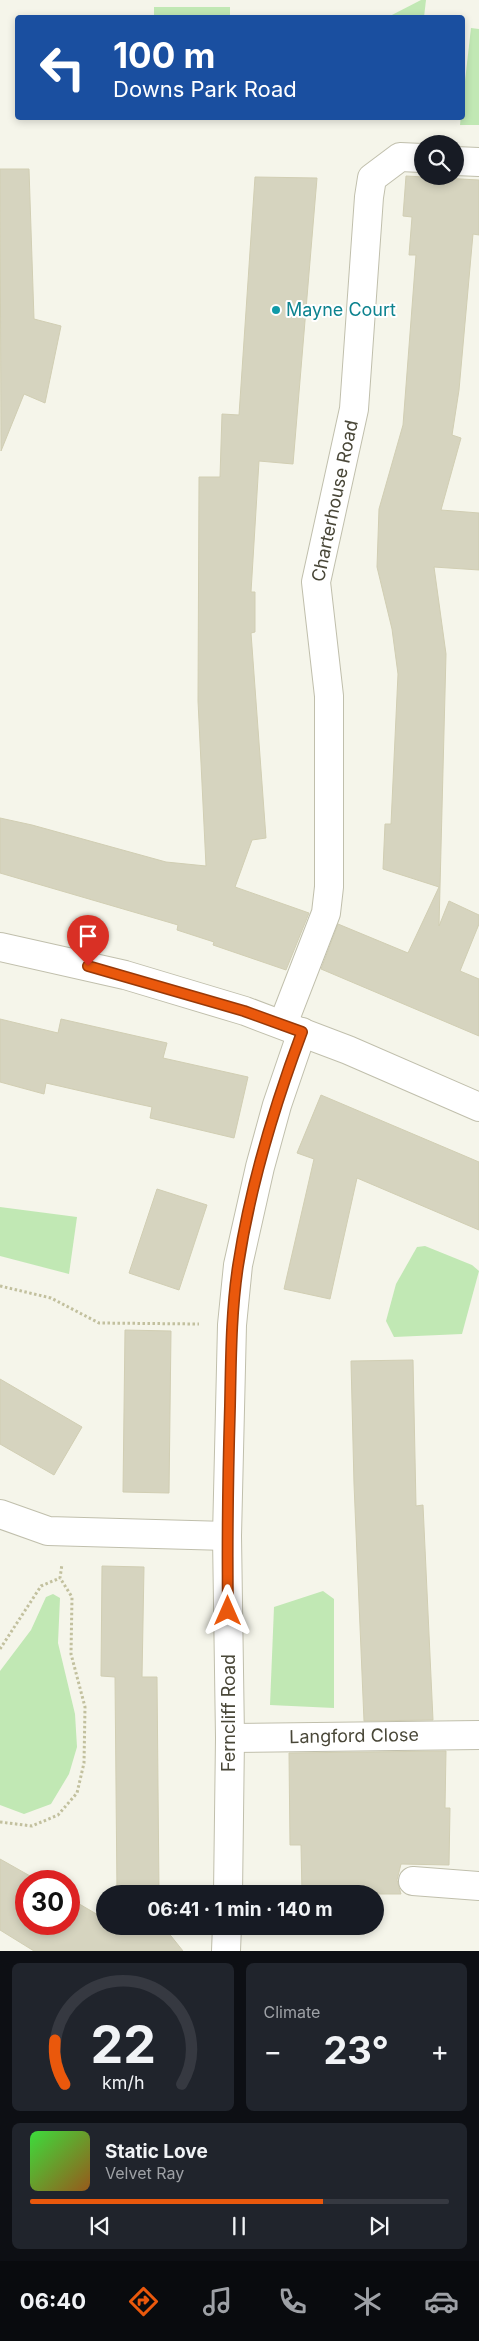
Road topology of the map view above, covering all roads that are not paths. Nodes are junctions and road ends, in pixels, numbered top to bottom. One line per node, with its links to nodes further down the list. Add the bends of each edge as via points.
1 (414, 157): 5 (street, Charterhouse Road, via 400,156 372,178 369,196 354,409 316,582 328,696 329,888 326,912)
2 (464, 161): 3 (street)
3 (479, 162)
4 (0, 947): 5 (street, via 125,975)
5 (293, 1028): 6 (street); 8 (street, Ferncliff Road, via 238,1266 232,1325)
6 (479, 1107)
7 (0, 1514): 8 (street, via 48,1531)
8 (227, 1536): 10 (street, Ferncliff Road)
9 (479, 1735): 10 (street, Langford Close)
10 (230, 1738): 12 (street, Ferncliff Road)
11 (413, 1881): 13 (street)
12 (228, 1885)
13 (479, 1886)
14 (227, 1935): 15 (street)
15 (226, 1951)

